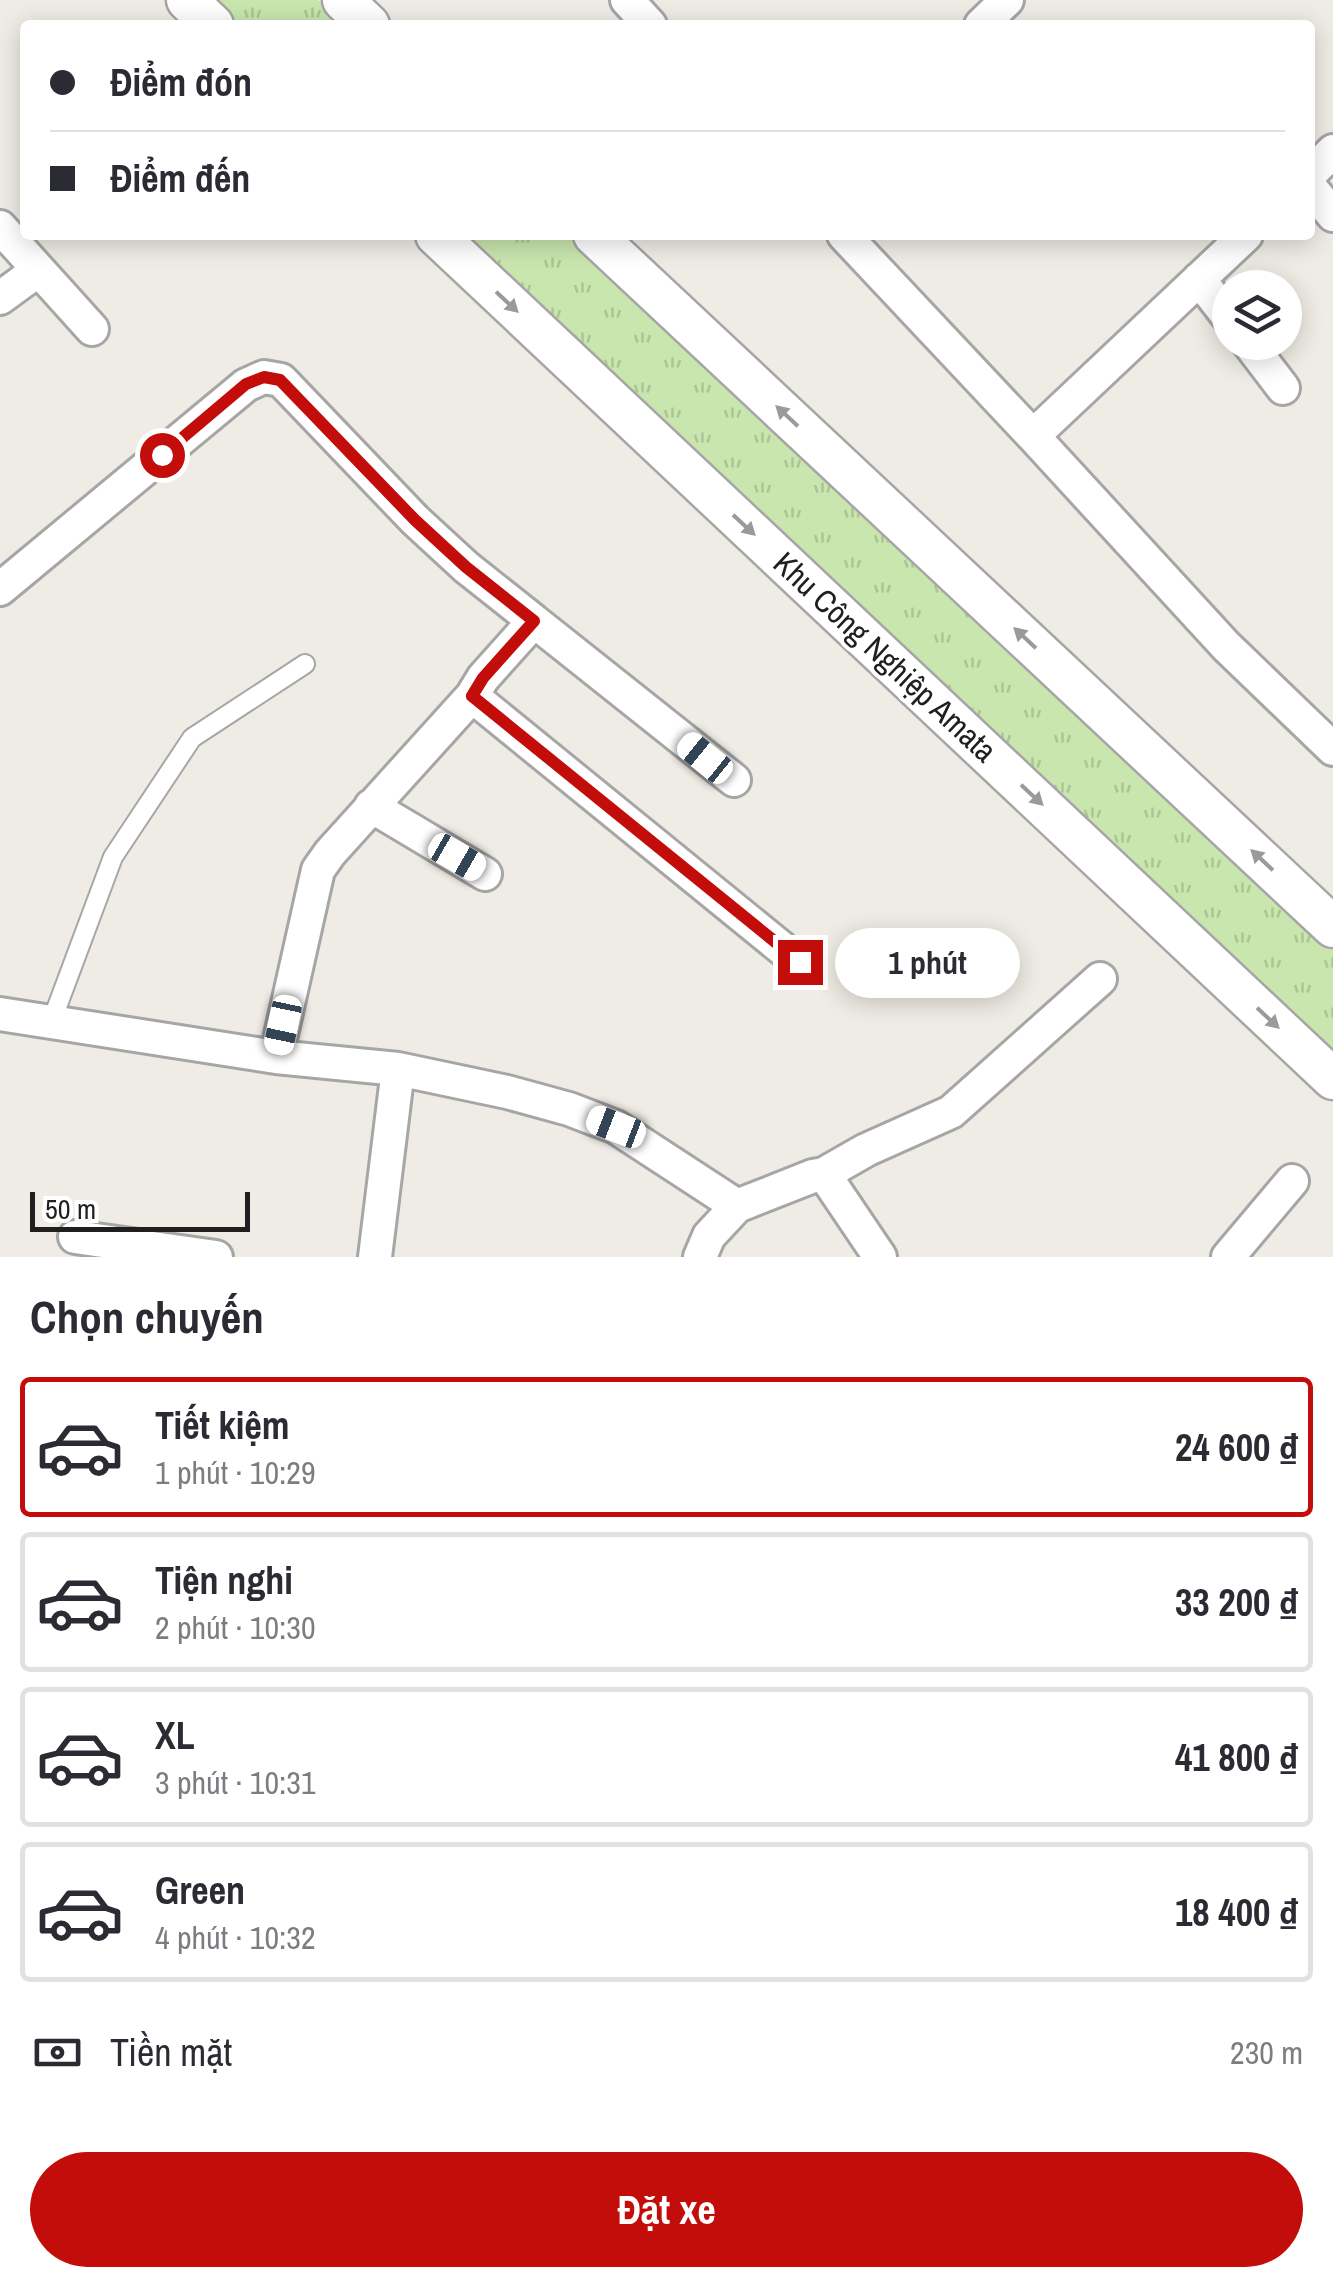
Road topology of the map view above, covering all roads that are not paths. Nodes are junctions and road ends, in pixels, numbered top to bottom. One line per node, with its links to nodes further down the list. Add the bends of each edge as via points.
1 (187, 0): 5 (street)
2 (343, 0): 6 (street)
3 (628, 0): 7 (street)
4 (1006, 0): 8 (street)
5 (209, 20)
6 (364, 20)
7 (646, 20)
8 (986, 20)
9 (1333, 151): 10 (street)
10 (1315, 169)
11 (1315, 193): 12 (street)
12 (1333, 216)
13 (0, 228): 18 (street)
14 (441, 240): 41 (street, Khu Công Nghiệp Amata, one-way to 41)
15 (599, 240): 34 (street, one-way to 15)
16 (849, 240): 25 (street)
17 (1241, 240): 19 (street)
18 (37, 271): 21 (street); 22 (street)
19 (1199, 279): 20 (street); 25 (street)
20 (1212, 296)
21 (0, 298)
22 (92, 329)
23 (1262, 360): 24 (street)
24 (1283, 388)
25 (1034, 436): 30 (street, via 1226,646)
26 (0, 588): 27 (street, via 246,384 264,377 280,380 415,520)
27 (534, 621): 29 (street); 31 (street)
28 (305, 664): 38 (lane, via 192,738 113,857)
29 (472, 696): 32 (street); 35 (street)
30 (1333, 749)
31 (734, 780)
32 (372, 806): 33 (street); 39 (street, via 318,870)
33 (485, 874)
34 (1333, 927)
35 (800, 962)
36 (1100, 979): 42 (street, via 951,1112)
37 (0, 1014): 38 (street)
38 (51, 1023): 39 (street)
39 (276, 1057): 40 (street)
40 (398, 1070): 44 (street, via 507,1092 616,1127); 47 (street)
41 (1333, 1080)
42 (824, 1174): 44 (street); 49 (street)
43 (1292, 1181): 50 (street)
44 (737, 1206): 48 (street, via 709,1236)
45 (74, 1237): 46 (street)
46 (216, 1257)
47 (375, 1257)
48 (700, 1257)
49 (880, 1257)
50 (1228, 1257)

